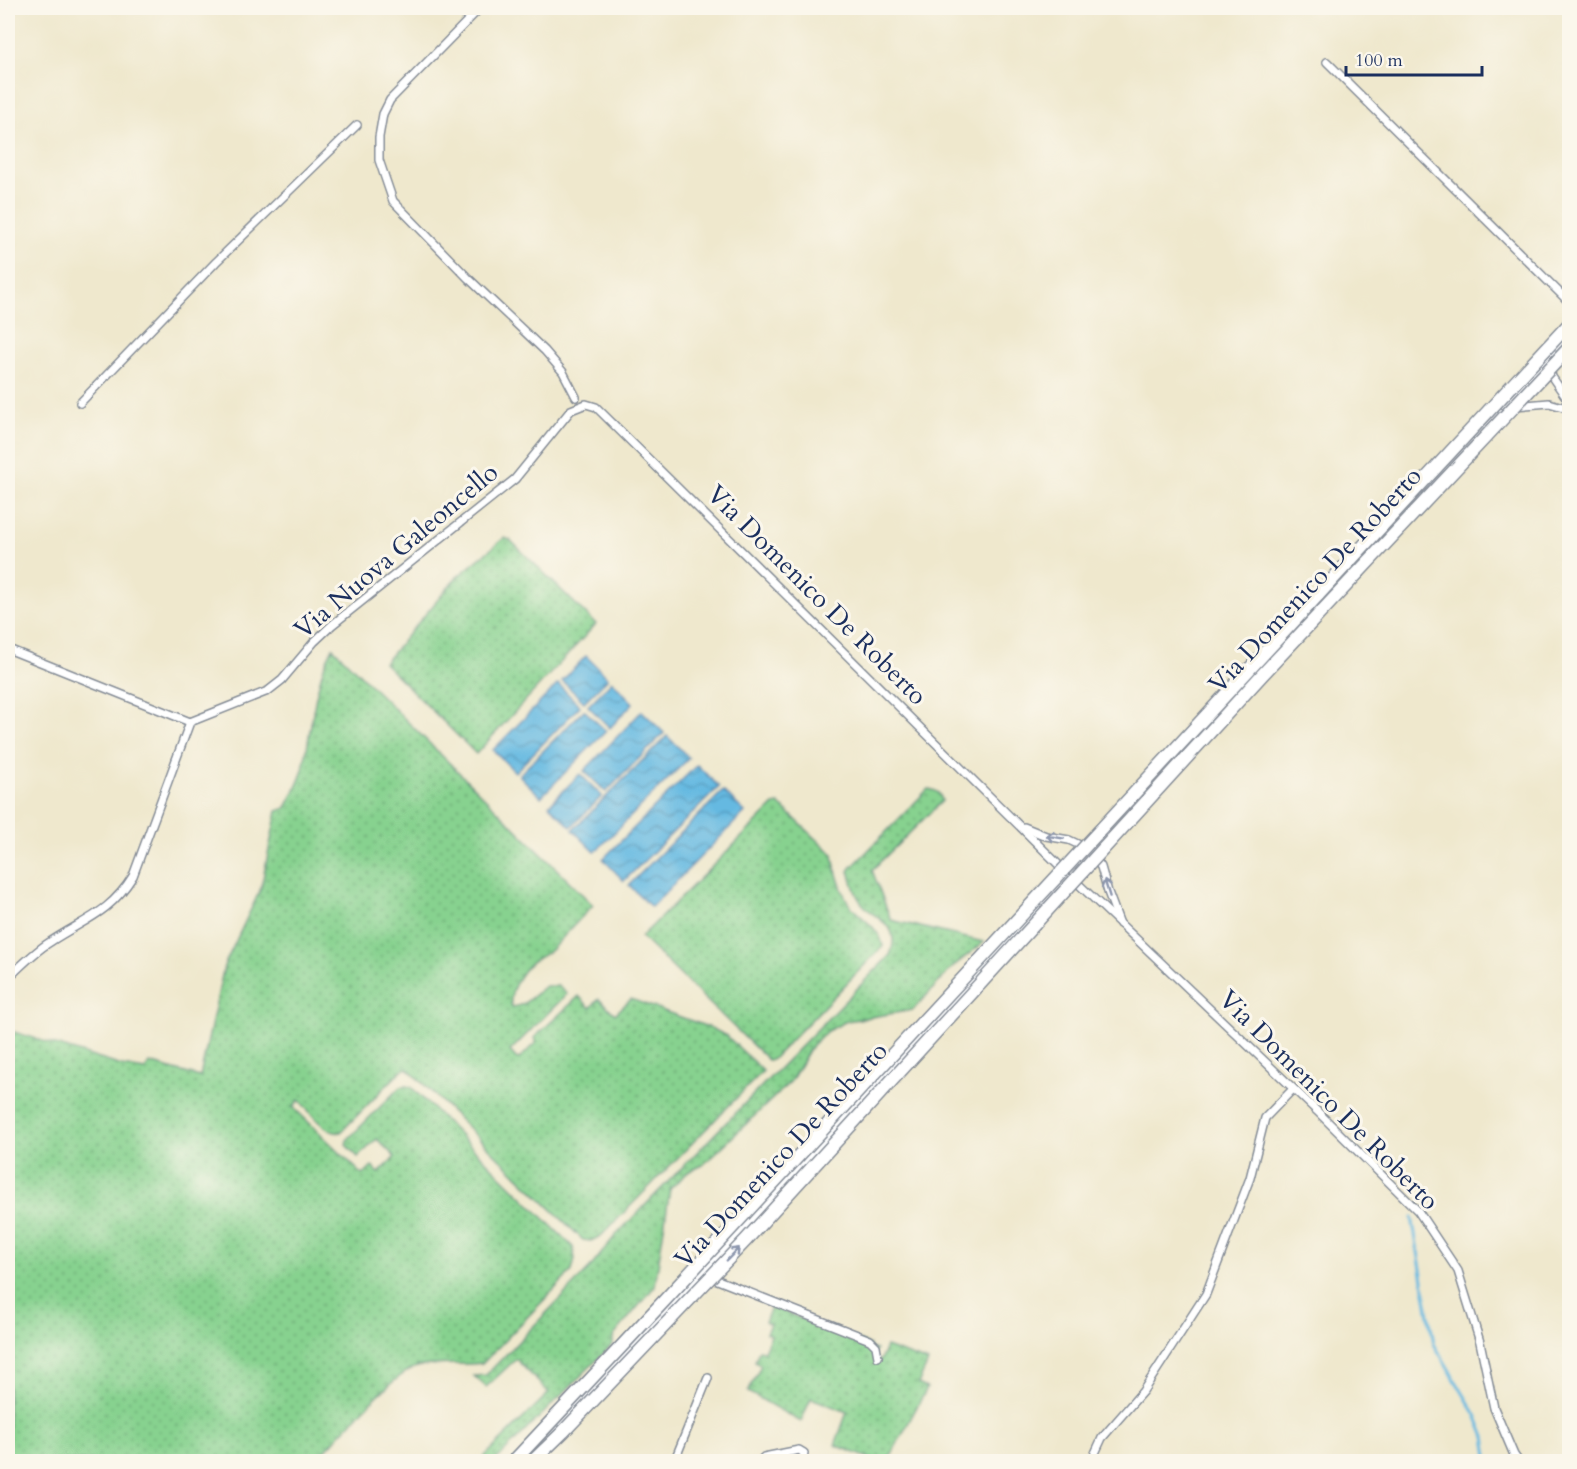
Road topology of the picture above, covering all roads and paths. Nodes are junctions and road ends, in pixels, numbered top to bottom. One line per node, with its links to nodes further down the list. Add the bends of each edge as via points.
1 (480, 8): 9 (street, via 390,100 383,114 379,160 393,201 545,351 563,372)
2 (1327, 62): 4 (street)
3 (357, 125): 11 (street, via 216,262)
4 (1569, 303)
5 (1569, 323): 26 (highway, bridge)
6 (1569, 337): 8 (street, Via Domenico De Roberto)
7 (1569, 347): 28 (highway, one-way to 7, bridge, via 746,1240 1262,675)
8 (1548, 360): 10 (street, via 1551,377); 13 (street, Via Domenico De Roberto)
9 (576, 397)
10 (1569, 403)
11 (80, 404)
12 (580, 405): 16 (street, Via Nuova Galeoncello, via 568,413 515,479 332,625 276,685 260,696); 17 (street, Via Domenico De Roberto, via 599,409)
13 (1504, 408): 14 (street, via 1548,403); 18 (street, Via Domenico De Roberto)
14 (1569, 409)
15 (8, 649): 16 (street)
16 (190, 722): 21 (street, via 134,876 124,891 99,913 48,943)
17 (1019, 825): 18 (street, Via Domenico De Roberto, one-way to 17, via 1069,840); 19 (street, Via Domenico De Roberto)
18 (1090, 851): 19 (street, Via Domenico De Roberto); 20 (street, Via Domenico De Roberto, one-way to 18, via 1101,867)
19 (1068, 874): 20 (street, Via Domenico De Roberto); 23 (street, Via Domenico De Roberto)
20 (1121, 926): 22 (street, Via Domenico De Roberto)
21 (8, 978)
22 (1292, 1090): 32 (street, via 1264,1118 1250,1178 1206,1294 1143,1391 1102,1438); 33 (street, Via Domenico De Roberto, via 1418,1211 1458,1271 1480,1342 1494,1408)
23 (700, 1273): 24 (street, via 870,1340); 27 (street, Via Domenico De Roberto, via 599,1384)
24 (878, 1357)
25 (708, 1378): 29 (street)
26 (513, 1461)
27 (521, 1461)
28 (532, 1461)
29 (674, 1461)
30 (759, 1461): 31 (street, via 799,1450 804,1453)
31 (803, 1461)
32 (1091, 1461)
33 (1519, 1461)

